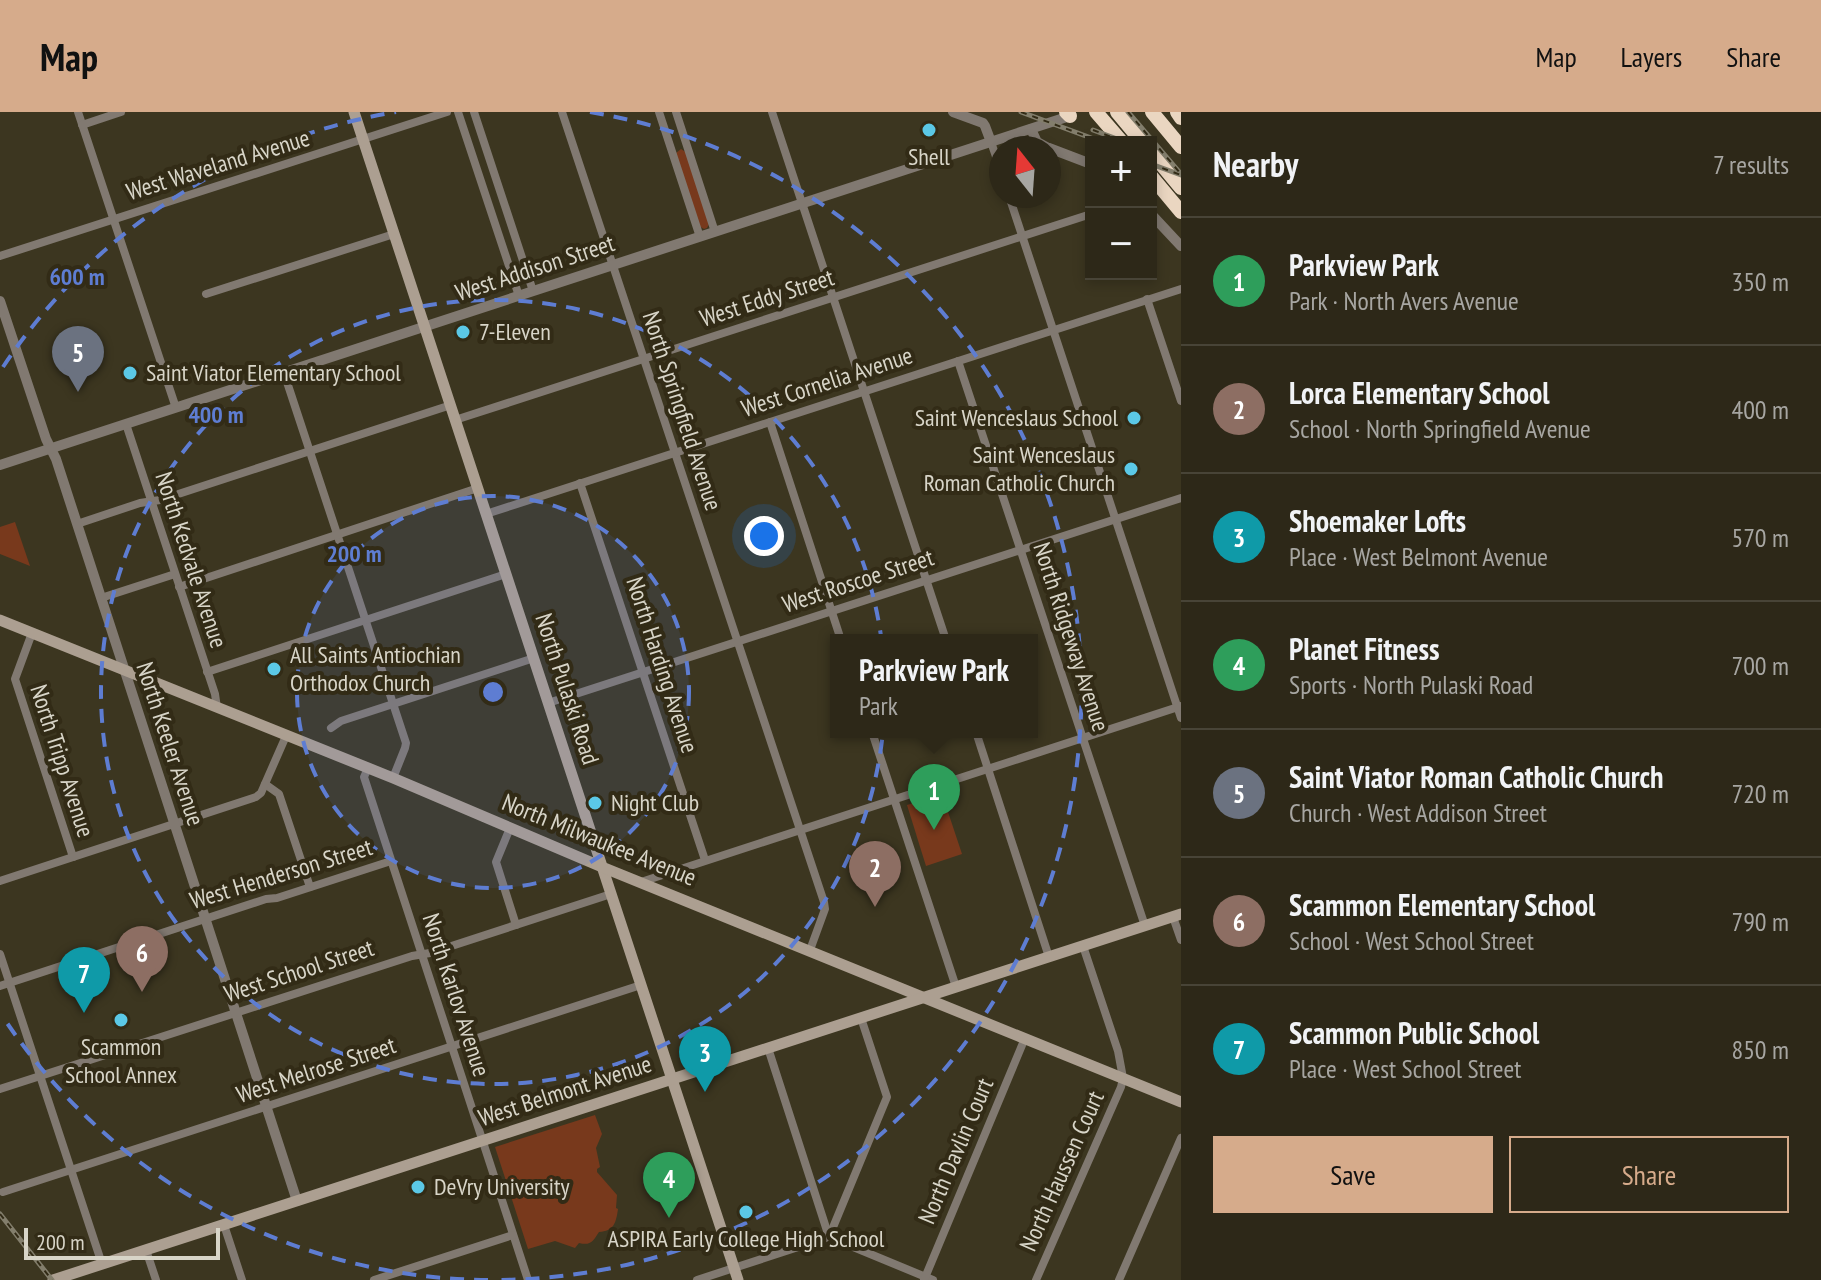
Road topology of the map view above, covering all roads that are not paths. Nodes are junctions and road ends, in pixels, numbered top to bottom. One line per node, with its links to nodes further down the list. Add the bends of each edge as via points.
1 (78, 112): 18 (street)
2 (121, 112): 18 (street)
3 (354, 112): 27 (main road, North Pulaski Road)
4 (447, 112): 27 (street, West Waveland Avenue)
5 (458, 112): 38 (street)
6 (474, 112): 36 (street)
7 (562, 112): 53 (street, North Springfield Avenue)
8 (659, 112): 21 (street)
9 (676, 112): 19 (street)
10 (772, 112): 40 (street)
11 (953, 112): 26 (street, via 983,123)
12 (1096, 112): 24 (highway)
13 (1117, 112): 25 (highway)
14 (1152, 112): 30 (highway)
15 (1177, 112): 17 (highway)
16 (1072, 114): 20 (street, West Addison Street)
17 (1181, 118)
18 (82, 125): 45 (street)
19 (681, 128): 21 (street); 29 (street)
20 (1031, 129): 22 (street, West Addison Street); 23 (street)
21 (666, 133): 31 (street)
22 (1009, 136)
23 (1034, 136)
24 (1117, 136)
25 (1137, 136)
26 (989, 137)
27 (363, 140): 45 (street, West Waveland Avenue); 48 (main road, North Pulaski Road)
28 (989, 143): 40 (street, West Addison Street)
29 (687, 145): 31 (street); 47 (street)
30 (1181, 147)
31 (672, 150): 49 (street)
32 (1061, 153): 34 (street)
33 (1157, 159): 37 (highway)
34 (1085, 162)
35 (1157, 183): 43 (highway)
36 (499, 187): 38 (street); 39 (street)
37 (1181, 188)
38 (484, 192): 41 (street)
39 (503, 200): 41 (street); 55 (street)
40 (802, 204): 47 (street, West Addison Street); 58 (street)
41 (489, 205): 57 (street)
42 (1013, 208): 50 (street)
43 (1181, 212)
44 (1085, 216): 50 (street, West Eddy Street)
45 (113, 218): 52 (street, West Waveland Avenue); 69 (street)
46 (1157, 220): 51 (street)
47 (715, 232): 49 (street, West Addison Street)
48 (394, 234): 56 (street); 61 (main road, North Pulaski Road)
49 (700, 237): 53 (street, West Addison Street)
50 (1023, 237): 58 (street, West Eddy Street); 62 (street)
51 (1181, 246)
52 (0, 256)
53 (613, 265): 55 (street, West Addison Street); 63 (street, North Springfield Avenue)
54 (1181, 289): 59 (street, West Cornelia Avenue)
55 (533, 291): 57 (street, West Addison Street)
56 (206, 294)
57 (519, 296): 61 (street, West Addison Street)
58 (833, 298): 63 (street, West Eddy Street); 66 (street)
59 (1147, 299): 62 (street, West Cornelia Avenue); 67 (street)
60 (0, 301): 73 (street, North Keeler Avenue)
61 (424, 327): 65 (street, West Addison Street); 68 (main road, North Pulaski Road)
62 (1053, 330): 64 (street, West Cornelia Avenue); 82 (street)
63 (644, 359): 70 (street, West Eddy Street); 75 (street, North Springfield Avenue)
64 (958, 361): 66 (street, West Cornelia Avenue); 85 (street, North Ridgeway Avenue)
65 (284, 373): 69 (street, West Addison Street); 74 (street)
66 (864, 391): 71 (street, West Cornelia Avenue); 88 (street)
67 (1181, 401)
68 (451, 405): 70 (main road, North Pulaski Road); 74 (street)
69 (176, 408): 72 (street, West Addison Street)
70 (455, 420): 78 (main road, North Pulaski Road)
71 (770, 422): 75 (street, West Cornelia Avenue); 91 (street)
72 (126, 424): 73 (street, West Addison Street); 80 (street, North Kedvale Avenue)
73 (51, 449): 76 (street, West Addison Street); 83 (street, North Keeler Avenue)
74 (309, 451): 80 (street); 84 (street)
75 (675, 452): 77 (street, West Cornelia Avenue); 97 (street, North Springfield Avenue)
76 (0, 465)
77 (580, 483): 81 (street, West Cornelia Avenue); 101 (street, North Harding Avenue)
78 (478, 488): 81 (main road, North Pulaski Road); 84 (street)
79 (1181, 498): 82 (street, West Roscoe Street)
80 (151, 501): 83 (street); 86 (street, North Kedvale Avenue)
81 (486, 514): 87 (main road, North Pulaski Road)
82 (1115, 519): 85 (street, West Roscoe Street); 104 (street)
83 (77, 524): 90 (street, North Keeler Avenue)
84 (336, 534): 89 (street); 93 (street)
85 (1021, 550): 88 (street, West Roscoe Street); 111 (street, North Ridgeway Avenue)
86 (175, 574): 89 (street, North Kedvale Avenue); 90 (street)
87 (506, 574): 93 (street); 98 (main road, North Pulaski Road)
88 (926, 580): 91 (street, West Roscoe Street); 96 (street)
89 (179, 587): 100 (street, North Kedvale Avenue)
90 (101, 598): 99 (street, North Keeler Avenue)
91 (832, 611): 95 (street); 97 (street, West Roscoe Street)
92 (0, 620): 94 (main road, North Milwaukee Avenue)
93 (365, 620): 100 (street); 103 (street)
94 (32, 633): 99 (main road, North Milwaukee Avenue); 120 (street, North Tripp Avenue, via 15,679)
95 (839, 634)
96 (944, 634)
97 (738, 642): 101 (street, West Roscoe Street); 119 (street, North Springfield Avenue)
98 (534, 658): 102 (main road, North Pulaski Road); 103 (street)
99 (124, 669): 105 (main road, North Milwaukee Avenue); 117 (street, North Keeler Avenue)
100 (207, 672): 105 (street, North Kedvale Avenue)
101 (643, 672): 102 (street, West Roscoe Street); 121 (street, North Harding Avenue)
102 (548, 703): 123 (main road, North Pulaski Road)
103 (392, 704): 107 (street); 114 (street, via 406,743)
104 (1179, 707): 106 (street); 111 (street)
105 (217, 708): 108 (main road, North Milwaukee Avenue)
106 (1181, 718)
107 (331, 728)
108 (286, 736): 112 (main road, North Milwaukee Avenue); 115 (street)
109 (874, 738): 116 (street)
110 (978, 738): 113 (street)
111 (1083, 738): 113 (street); 131 (street, North Ridgeway Avenue)
112 (368, 768): 114 (main road, North Milwaukee Avenue); 122 (street, North Karlov Avenue, via 364,777)
113 (988, 769): 116 (street); 137 (street)
114 (393, 778): 118 (main road, North Milwaukee Avenue)
115 (265, 784): 117 (street, via 256,797); 126 (street, via 279,794)
116 (894, 799): 119 (street); 140 (street)
117 (175, 824): 120 (street); 129 (street, North Keeler Avenue)
118 (510, 828): 123 (main road, North Milwaukee Avenue); 130 (street, via 496,862)
119 (800, 830): 121 (street); 134 (street, North Springfield Avenue, via 825,905)
120 (73, 857): 124 (street)
121 (705, 860): 125 (street)
122 (391, 861): 126 (street, West Henderson Street); 136 (street, North Karlov Avenue)
123 (602, 867): 125 (main road, North Milwaukee Avenue); 127 (main road, North Pulaski Road)
124 (0, 881)
125 (641, 882): 134 (main road, North Milwaukee Avenue)
126 (310, 887): 129 (street, West Henderson Street)
127 (611, 894): 130 (street, West School Street); 139 (main road, North Pulaski Road)
128 (1177, 915): 131 (main road, West Belmont Avenue); 132 (street)
129 (205, 918): 138 (street, West Henderson Street); 142 (street, North Keeler Avenue)
130 (516, 925): 136 (street, West School Street)
131 (1145, 926): 133 (main road, West Belmont Avenue)
132 (1181, 940)
133 (1083, 946): 137 (main road, West Belmont Avenue); 148 (street)
134 (810, 950): 141 (main road, North Milwaukee Avenue)
135 (0, 954): 138 (street)
136 (422, 954): 142 (street, West School Street); 145 (street, North Karlov Avenue)
137 (1049, 957): 140 (main road, West Belmont Avenue)
138 (5, 984): 147 (street)
139 (641, 985): 145 (street, West Melrose Street); 149 (main road, North Pulaski Road)
140 (956, 987): 141 (main road, West Belmont Avenue)
141 (925, 997): 143 (main road, West Belmont Avenue); 144 (main road, North Milwaukee Avenue)
142 (236, 1013): 147 (street, West School Street); 152 (street, North Keeler Avenue)
143 (861, 1018): 146 (main road, West Belmont Avenue); 160 (street, via 887,1097)
144 (1025, 1038): 148 (main road, North Milwaukee Avenue); 164 (street, North Davlin Court)
145 (452, 1047): 152 (street, West Melrose Street); 154 (street, North Karlov Avenue)
146 (768, 1048): 149 (main road, West Belmont Avenue); 160 (street)
147 (40, 1076): 150 (street, West School Street); 155 (street)
148 (1123, 1078): 151 (main road, North Milwaukee Avenue); 171 (street, North Haussen Court)
149 (672, 1079): 154 (main road, West Belmont Avenue); 163 (main road, North Pulaski Road)
150 (0, 1089)
151 (1181, 1102)
152 (267, 1107): 155 (street, West Melrose Street); 157 (street, North Keeler Avenue)
153 (1181, 1138): 172 (street)
154 (483, 1141): 157 (main road, West Belmont Avenue); 159 (street, North Karlov Avenue)
155 (71, 1171): 156 (street, West Melrose Street); 162 (street)
156 (3, 1192)
157 (297, 1201): 158 (main road, West Belmont Avenue)
158 (224, 1225): 161 (main road, West Belmont Avenue); 167 (street)
159 (513, 1235): 168 (street); 169 (street, North Karlov Avenue)
160 (829, 1237): 163 (street); 164 (street)
161 (146, 1250): 162 (main road, West Belmont Avenue); 166 (street)
162 (102, 1264): 165 (main road, West Belmont Avenue)
163 (736, 1274): 170 (street)
164 (927, 1279)
165 (53, 1280)
166 (156, 1280)
167 (242, 1280)
168 (374, 1280)
169 (528, 1280)
170 (697, 1280)
171 (1036, 1280)
172 (1119, 1280)

